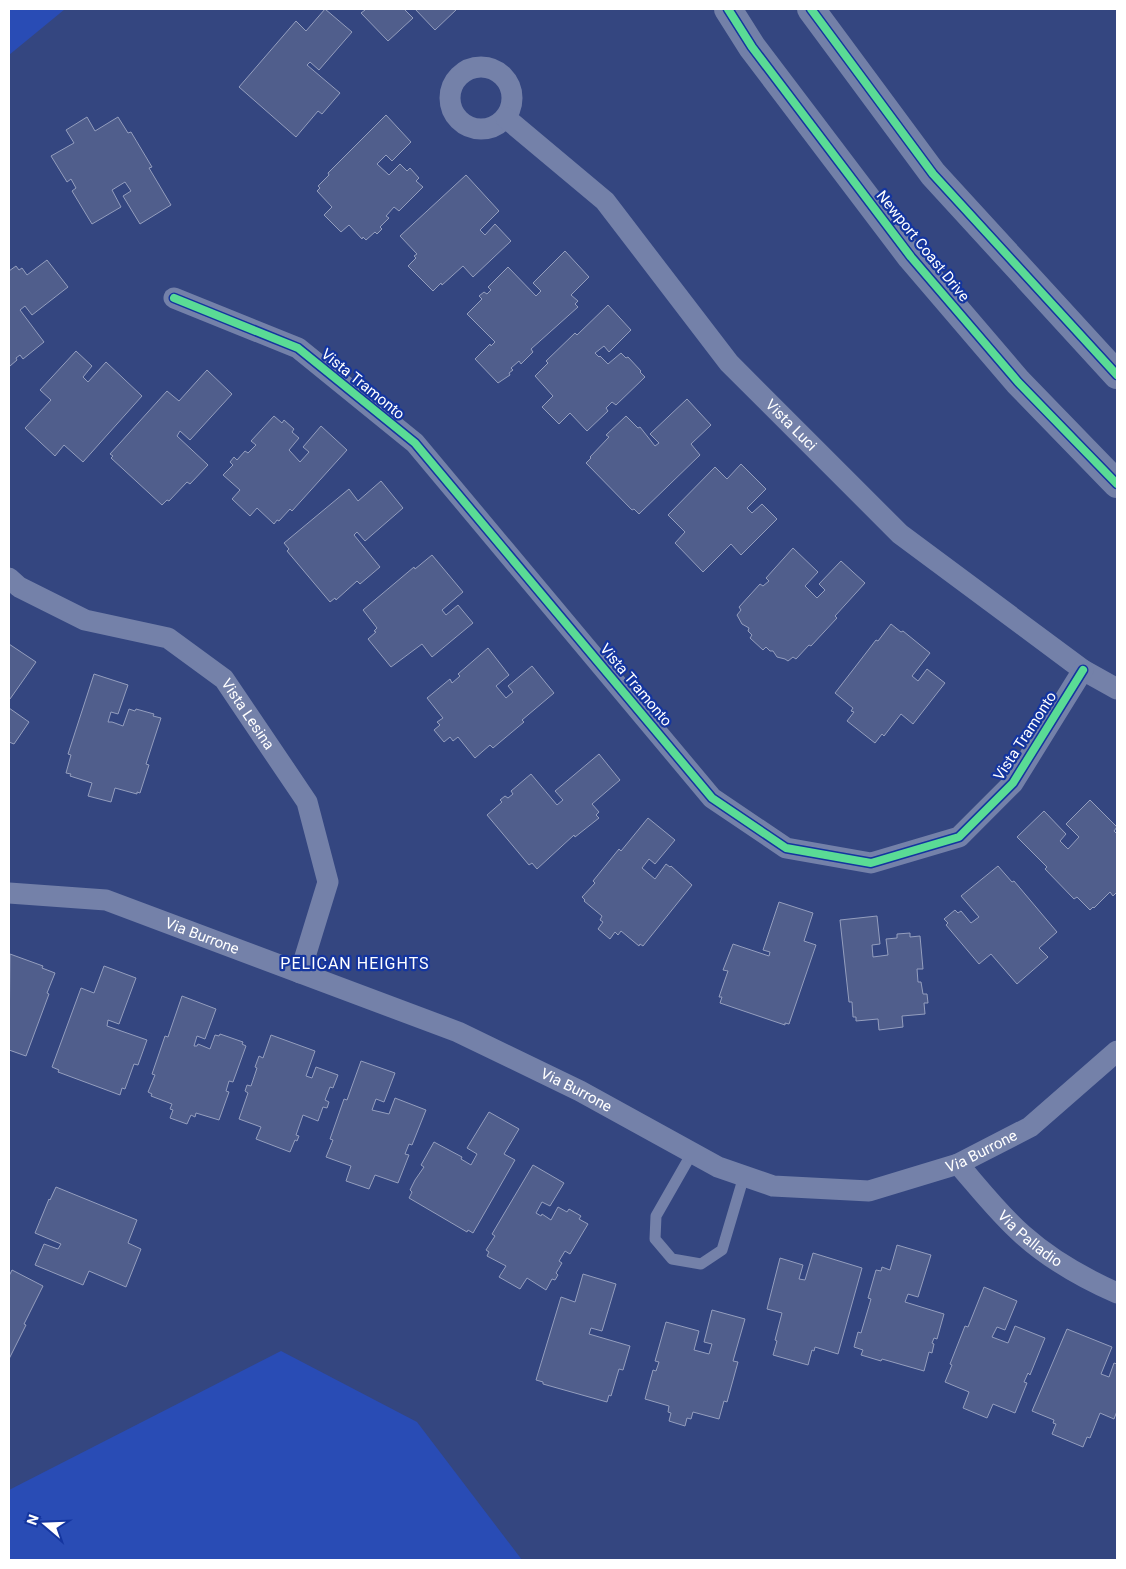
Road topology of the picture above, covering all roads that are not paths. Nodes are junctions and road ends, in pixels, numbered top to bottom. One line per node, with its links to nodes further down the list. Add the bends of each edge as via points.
1 (728, 9): 6 (main road, Newport Coast Drive, via 752,47 912,257 1018,382)
2 (811, 9): 5 (main road, via 933,174)
3 (506, 118): 8 (street, Vista Luci, via 605,201 730,363 900,534)
4 (174, 298): 8 (street, Vista Tramonto, via 298,348 415,443 712,798 786,848 871,863 960,837 1013,783)
5 (1117, 375)
6 (1117, 484)
7 (9, 578): 11 (street, Vista Lesina, via 19,587 85,620 168,638 224,679 307,802 324,864 328,882)
8 (1083, 670): 9 (street, Vista Luci)
9 (1117, 689)
10 (9, 893): 11 (street, Via Burrone, via 106,900)
11 (300, 973): 13 (street, Via Burrone, via 458,1032 580,1091)
12 (1117, 1051): 14 (street, Via Burrone, via 1030,1127)
13 (692, 1153): 15 (street, Via Burrone); 15 (lane, via 656,1216 655,1239 672,1259 701,1264 722,1250)
14 (958, 1164): 15 (street, Via Burrone, via 869,1191 773,1186); 16 (street, Via Palladio, via 1000,1212 1030,1240 1068,1269)
15 (744, 1176)
16 (1117, 1293)

